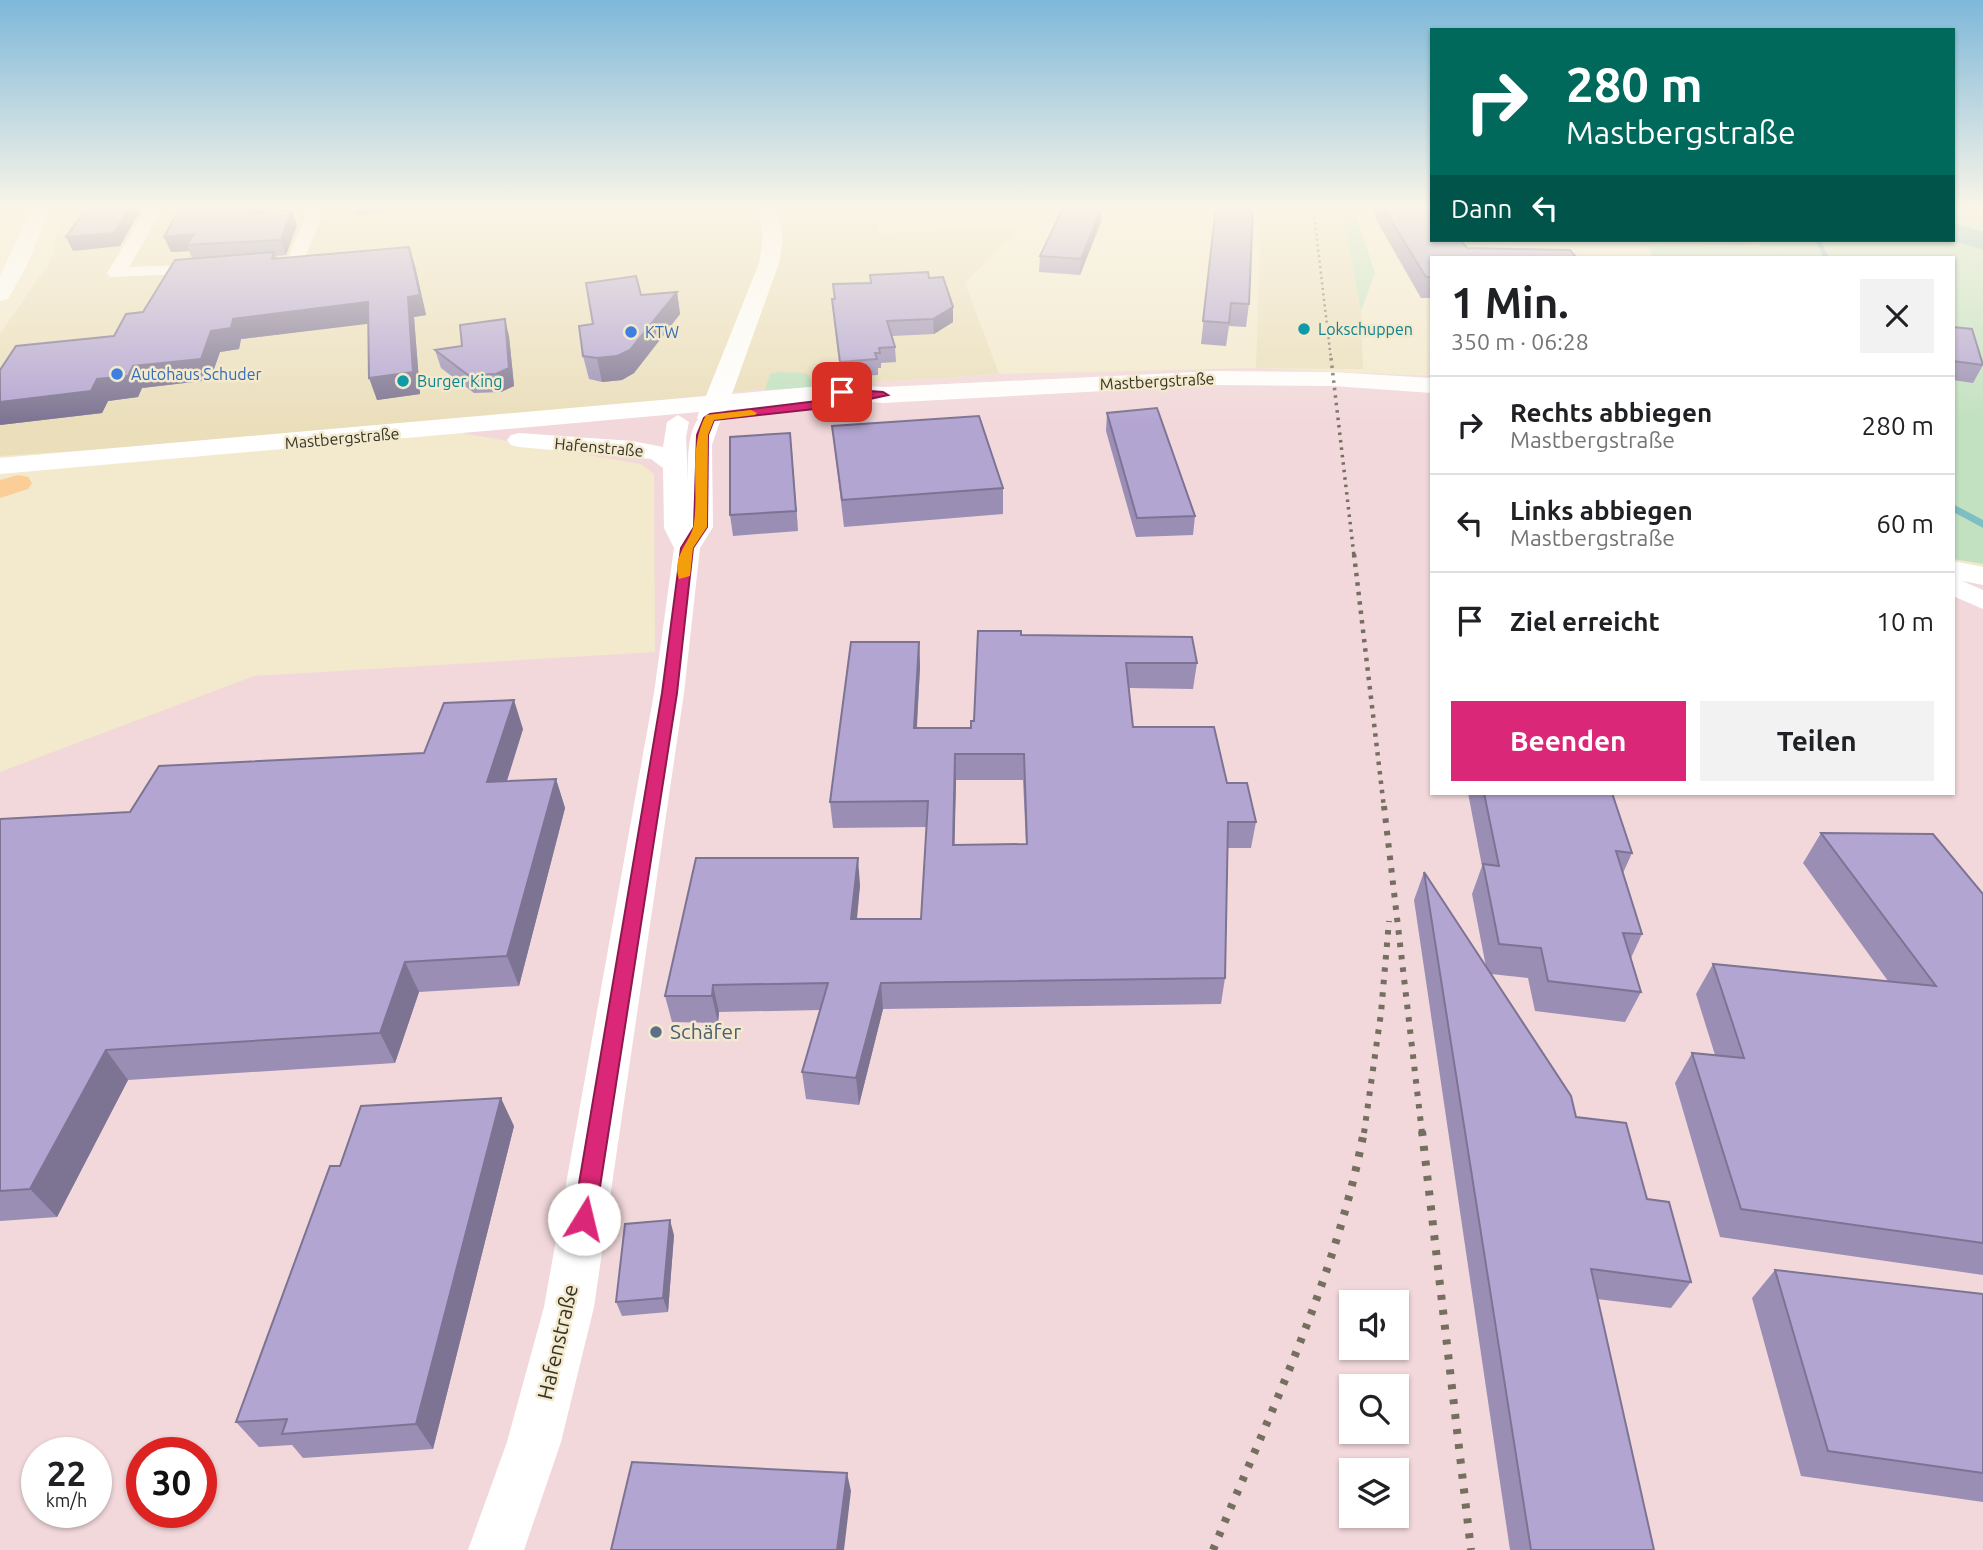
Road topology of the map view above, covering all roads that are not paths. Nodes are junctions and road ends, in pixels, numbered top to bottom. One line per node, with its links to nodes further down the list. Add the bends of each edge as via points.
1 (10, 278): 3 (main road)
2 (762, 278): 4 (main road)
3 (0, 294)
4 (748, 315): 6 (main road); 7 (main road)
5 (1430, 386): 7 (main road, Mastbergstraße, via 1217,378 883,395 833,404)
6 (690, 395): 7 (main road, Mastbergstraße); 8 (main road, Mastbergstraße); 9 (street, Hafenstraße, via 674,437); 10 (main road, Mastbergstraße)
7 (713, 409): 11 (street, Hafenstraße, via 700,445 701,527)
8 (519, 440): 9 (street, Hafenstraße, via 632,447 658,453); 10 (main road, Mastbergstraße, via 278,464)
9 (676, 466): 11 (street, Hafenstraße, via 677,528)
10 (5, 481)
11 (687, 548): 16 (street, Hafenstraße, via 669,693 569,1307 534,1442)
12 (1955, 570): 13 (main road)
13 (1983, 576)
14 (1955, 585): 15 (street)
15 (1983, 601)
16 (496, 1550)

